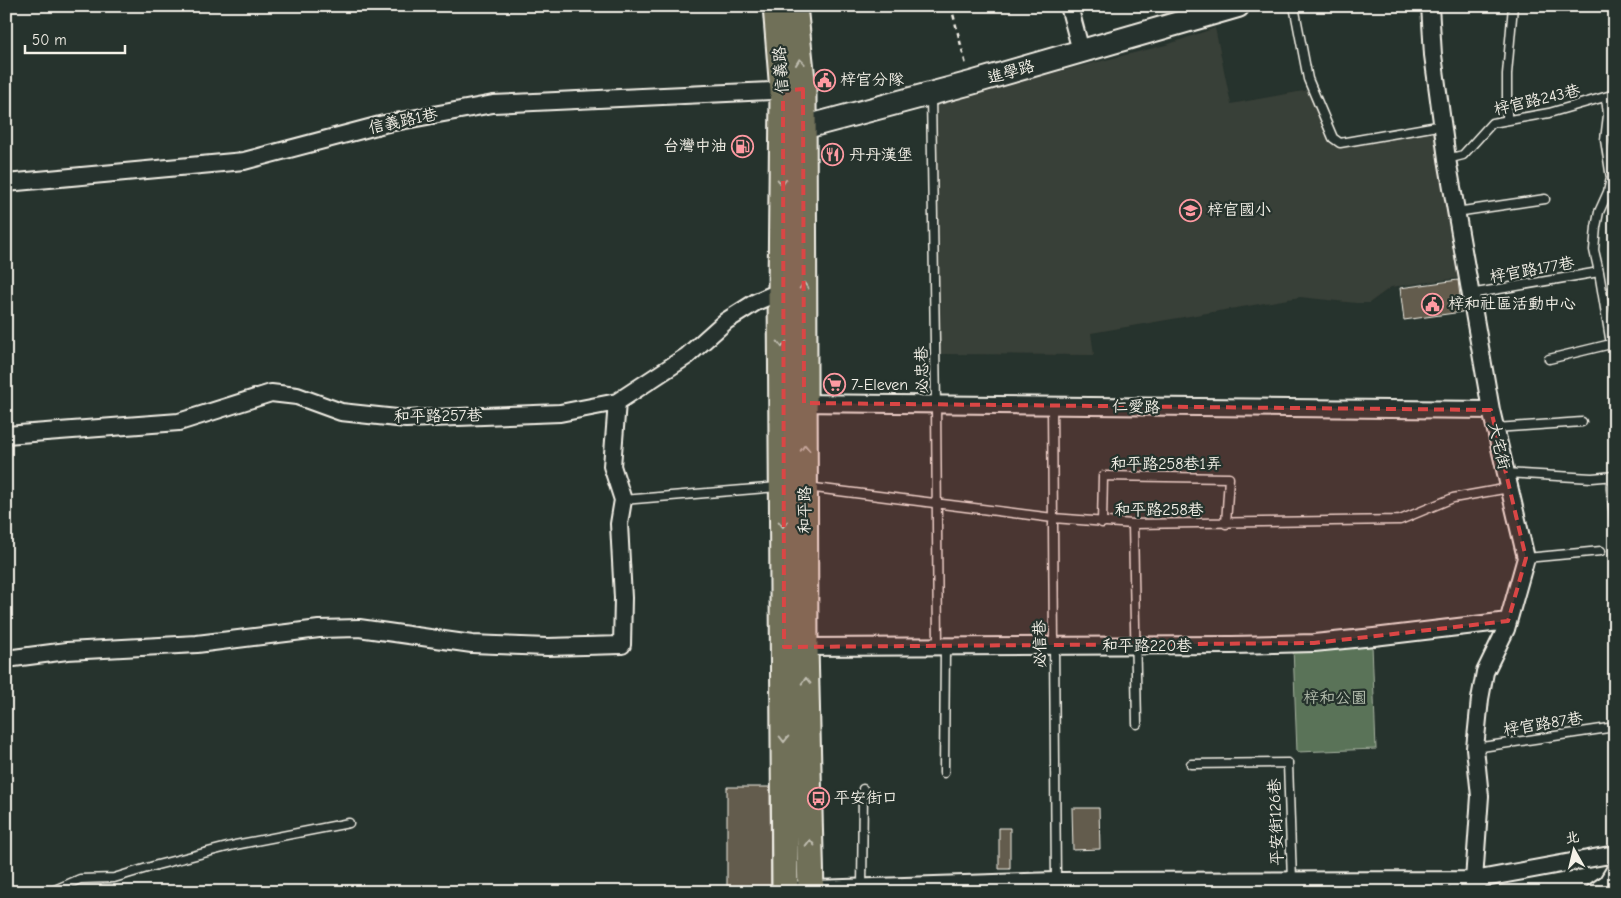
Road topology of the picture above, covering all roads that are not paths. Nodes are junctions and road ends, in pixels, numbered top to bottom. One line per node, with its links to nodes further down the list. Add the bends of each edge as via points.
1 (776, 6): 9 (main road, 信義路)
2 (794, 6): 9 (main road, 信義路, one-way to 2)
3 (1069, 6): 8 (street)
4 (1238, 6): 8 (street, 進學路)
5 (1294, 6): 14 (lane, via 1308,79 1333,138 1340,143)
6 (1430, 6): 14 (street, 大宅街)
7 (1513, 6): 13 (lane)
8 (1081, 51): 10 (street, 進學路)
9 (793, 90): 15 (main road, 信義路); 17 (street, 信義路1巷, via 493,104 384,124 244,162)
10 (931, 94): 15 (street, 進學路); 28 (lane, 必忠巷)
11 (1615, 94): 12 (lane, 梓官路243巷)
12 (1606, 97): 13 (lane, 梓官路243巷, via 1549,113); 20 (lane, 梓官路177巷, via 1608,115 1604,140 1611,178 1596,227 1594,250)
13 (1507, 120): 16 (lane, 梓官路243巷, via 1492,123 1463,155)
14 (1443, 125): 16 (street, 大宅街)
15 (793, 130): 21 (main road, 和平路, one-way to 21); 27 (main road, 和平路, one-way to 15)
16 (1448, 159): 19 (street, 大宅街)
17 (6, 183)
18 (1545, 199): 19 (lane)
19 (1456, 212): 22 (street, 大宅街)
20 (1599, 272): 22 (lane, 梓官路177巷); 23 (lane, 梓官路177巷)
21 (781, 291): 26 (street, 和平路257巷, via 726,320 687,356); 27 (main road, 和平路, one-way to 27)
22 (1470, 294): 30 (street, 大宅街)
23 (1611, 344): 24 (lane, 梓官路177巷); 25 (lane)
24 (1615, 356)
25 (1549, 359)
26 (617, 402): 33 (street, 和平路257巷, via 560,413 406,419 341,412 297,396 271,394 179,422); 37 (street, via 612,466)
27 (793, 403): 28 (street, 仁愛路); 36 (main road, 和平路)
28 (936, 405): 29 (street, 仁愛路); 38 (lane, 必忠巷)
29 (1052, 406): 30 (street, 仁愛路); 39 (lane, 必信巷)
30 (1491, 410): 32 (street, 大宅街)
31 (1582, 422): 32 (lane)
32 (1495, 428): 35 (street, 大宅街)
33 (6, 435)
34 (1613, 476): 35 (lane, 和平路258巷); 43 (lane, via 1611,489)
35 (1507, 480): 42 (lane, 和平路258巷, via 1400,520); 45 (street, 大宅街)
36 (794, 487): 37 (lane, 和平路258巷); 38 (lane, 和平路258巷); 50 (main road, 和平路)
37 (623, 500): 51 (street, via 618,524 623,598 622,645 472,644 359,628 319,629 196,644 67,651)
38 (936, 504): 39 (lane, 和平路258巷); 47 (lane, 必忠巷)
39 (1053, 518): 40 (lane, 和平路258巷); 48 (lane, 必信巷)
40 (1102, 523): 41 (lane, 和平路258巷); 42 (lane, 和平路258巷1弄, via 1103,476 1230,478)
41 (1133, 524): 42 (lane, 和平路258巷); 49 (lane)
42 (1226, 524)
43 (1615, 525)
44 (1602, 551): 45 (lane)
45 (1526, 558): 46 (street, 大宅街)
46 (1508, 621): 49 (street, 和平路220巷, via 1314,643); 54 (street, 大宅街, via 1485,672)
47 (942, 646): 48 (street, 和平路220巷); 50 (street, 和平路220巷); 56 (lane, 必忠巷)
48 (1054, 646): 49 (street, 和平路220巷); 62 (lane, 必信巷)
49 (1136, 646): 52 (lane)
50 (794, 647): 67 (main road, 和平路, one-way to 50); 68 (main road, 和平路, one-way to 68)
51 (6, 659)
52 (1138, 724)
53 (1615, 727): 54 (lane, 梓官路87巷)
54 (1475, 748): 65 (street, 大宅街, via 1480,796)
55 (1191, 764): 61 (lane, 平安街126巷, via 1288,763)
56 (944, 773)
57 (863, 788): 66 (lane)
58 (349, 823): 69 (lane, via 235,845 114,878 80,879)
59 (1615, 854): 65 (street)
60 (1615, 870): 70 (street)
61 (1292, 880): 63 (street); 64 (street)
62 (1056, 881): 63 (street); 66 (street)
63 (1166, 886)
64 (1359, 886): 65 (street)
65 (1477, 886)
66 (862, 889): 67 (street)
67 (811, 890): 68 (street)
68 (785, 891)
69 (50, 892)
70 (1594, 892)

